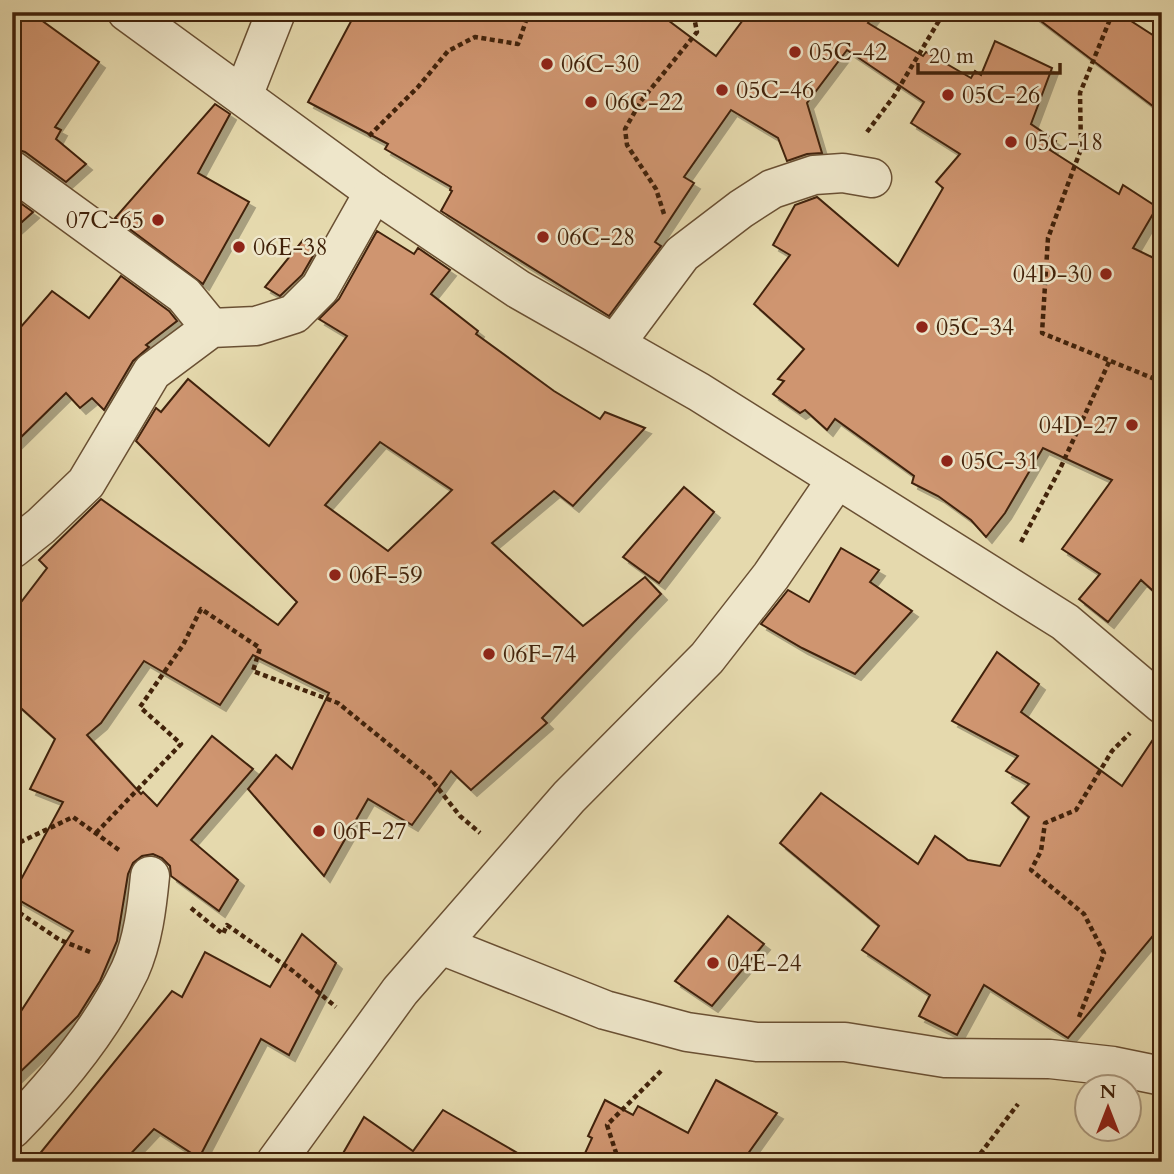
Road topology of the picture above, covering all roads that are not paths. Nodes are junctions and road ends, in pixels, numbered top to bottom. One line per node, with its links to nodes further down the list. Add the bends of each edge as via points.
1 (127, 12): 3 (street)
2 (276, 12): 3 (street)
3 (243, 96): 6 (street)
4 (12, 170): 7 (street, via 184,295)
5 (872, 178): 8 (street, via 814,175 772,189 741,209 682,254)
6 (374, 192): 7 (street, via 320,288 294,314 256,326); 8 (street, via 518,289)
7 (211, 328): 10 (street, via 152,372 86,483)
8 (615, 344): 9 (street)
9 (837, 479): 11 (street, via 1065,622); 13 (street, via 771,576 707,658 569,797)
10 (12, 550)
11 (1158, 694)
12 (150, 876): 15 (street, via 147,914 130,968 82,1046)
13 (440, 945): 14 (street, via 606,1010 687,1032 757,1042 845,1042 945,1058 1050,1059); 16 (street, via 400,991)
14 (1162, 1076)
15 (12, 1129)
16 (276, 1162)

